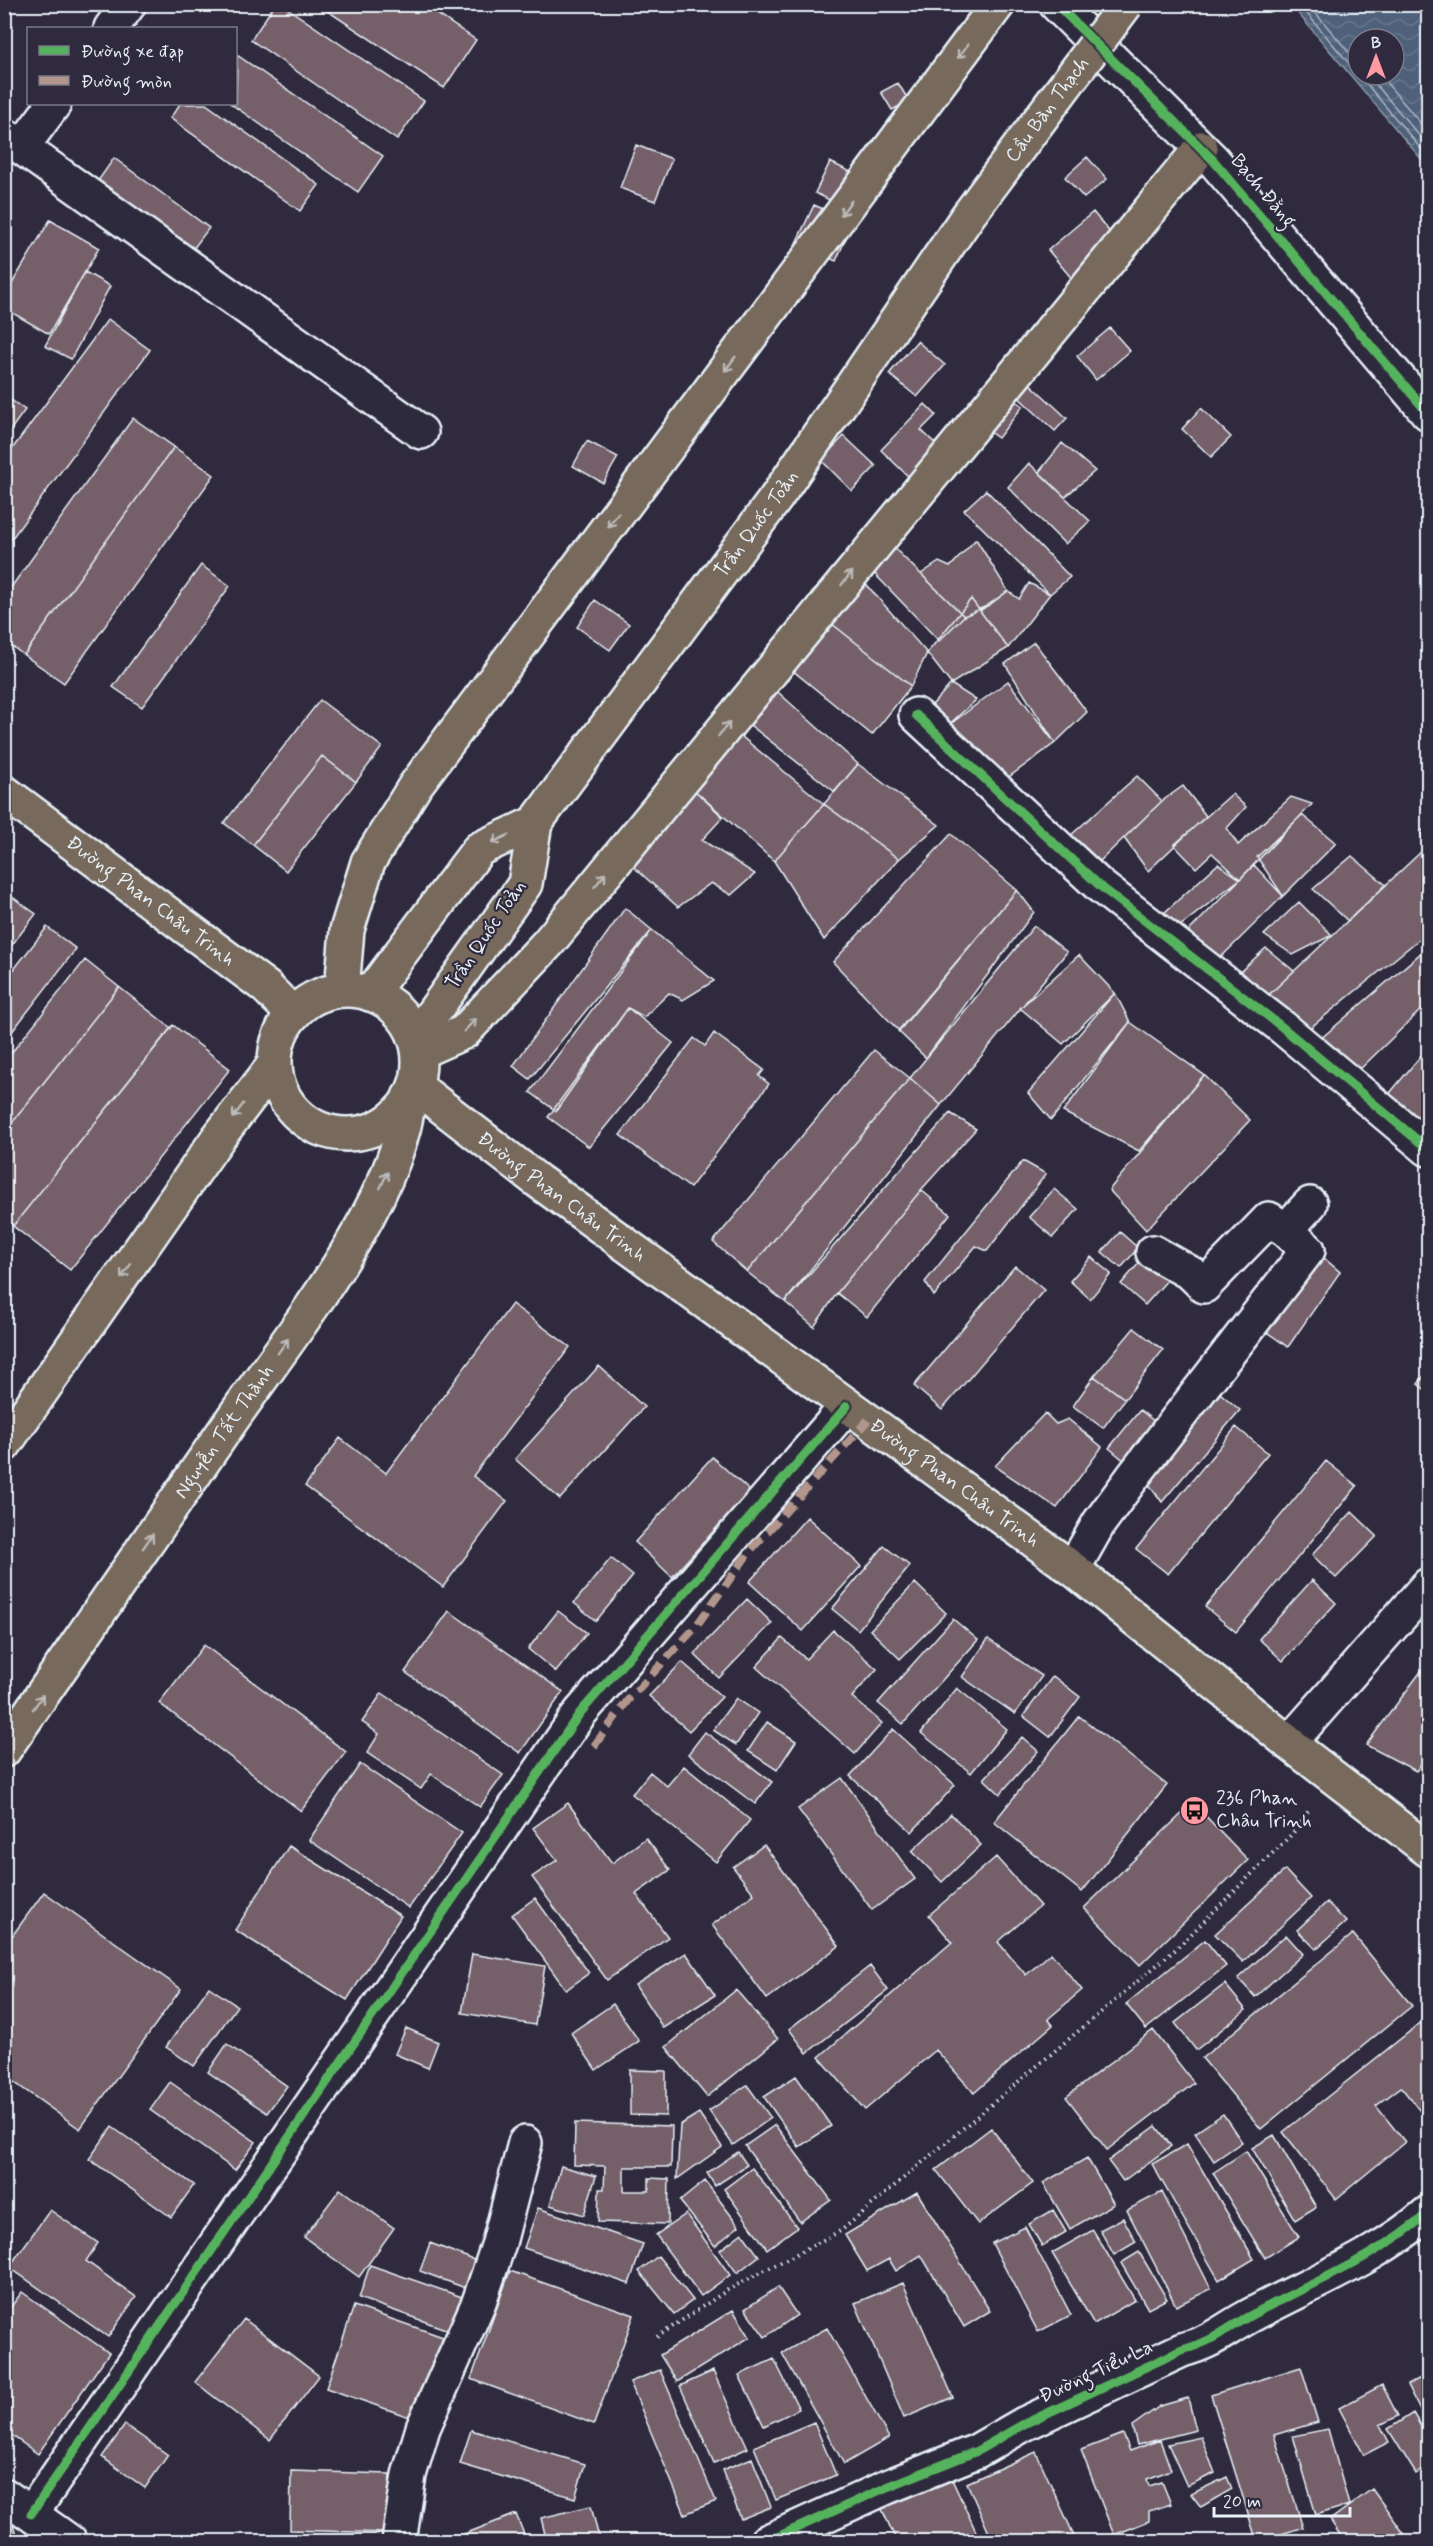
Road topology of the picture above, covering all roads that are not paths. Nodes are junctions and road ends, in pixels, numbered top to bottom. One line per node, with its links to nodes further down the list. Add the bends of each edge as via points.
1 (129, 4): 5 (street)
2 (998, 4): 15 (main road, one-way to 15, via 415,786 368,862 347,930)
3 (1056, 4): 8 (street, Bạch Đằng)
4 (1126, 4): 9 (main road, Cầu Bàn Thạch, bridge)
5 (112, 27)
6 (53, 105): 7 (street)
7 (13, 141): 11 (street)
8 (1201, 148): 10 (street, Bạch Đằng); 17 (main road, one-way to 8, via 464,1032 548,943)
9 (967, 217): 14 (main road, Trần Quốc Toản, via 776,498)
10 (1428, 413)
11 (421, 432)
12 (916, 715): 20 (street, via 1100,886 1282,1027)
13 (4, 792): 16 (main road, Đường Phan Châu Trinh, via 266,987)
14 (535, 823): 15 (main road, Trần Quốc Toản, one-way to 15, via 479,849); 17 (main road, Trần Quốc Toản, via 525,884)
15 (356, 992): 16 (main road, via 330,991 307,1001); 17 (main road, via 379,996 398,1010 412,1028)
16 (293, 1014): 18 (main road, via 278,1040)
17 (417, 1045): 19 (main road, via 419,1073)
18 (274, 1065): 19 (main road, via 279,1089 292,1110 312,1126 334,1133 357,1133 379,1126 398,1113); 25 (main road, one-way to 25, via 218,1138)
19 (412, 1092): 24 (main road, Đường Phan Châu Trinh); 29 (main road, Nguyễn Tất Thành, one-way to 19, via 348,1250 394,1158 406,1126)
20 (1428, 1149)
21 (1310, 1204): 22 (street)
22 (1286, 1230): 23 (street, via 1269,1219 1204,1286 1192,1274); 26 (street, via 1308,1250 1135,1474)
23 (1153, 1252)
24 (848, 1406): 26 (main road, Đường Phan Châu Trinh); 34 (street, via 580,1713)
25 (4, 1445)
26 (1073, 1569): 28 (main road, Đường Phan Châu Trinh)
27 (1428, 1585): 28 (street)
28 (1289, 1743): 30 (main road, Đường Phan Châu Trinh)
29 (4, 1750)
30 (1428, 1850)
31 (525, 2143): 36 (street, via 479,2302 423,2428 409,2475)
32 (1428, 2213): 37 (street, Đường Tiểu La, via 1384,2245 1246,2318 1207,2344 1182,2350 1024,2424 977,2451)
33 (4, 2495): 34 (street)
34 (31, 2514): 35 (street)
35 (70, 2541)
36 (399, 2541)
37 (766, 2541)

